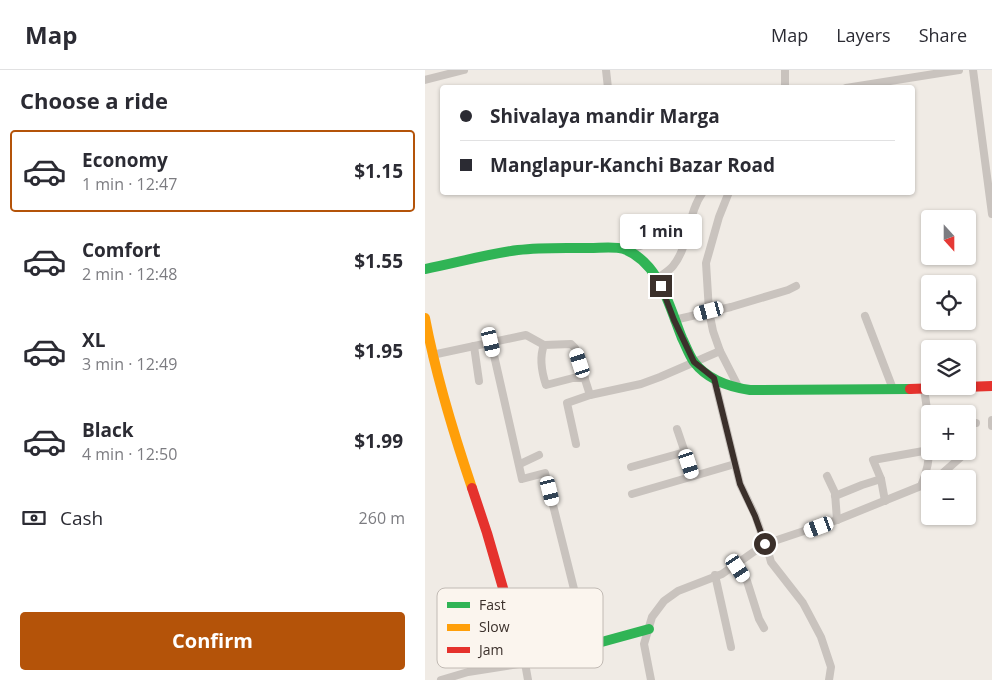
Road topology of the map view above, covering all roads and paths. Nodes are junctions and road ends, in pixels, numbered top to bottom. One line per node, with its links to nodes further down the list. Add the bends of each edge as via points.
1 (464, 70): 6 (street)
2 (606, 70): 7 (street)
3 (785, 70): 8 (street)
4 (959, 70): 9 (street)
5 (973, 70): 12 (street)
6 (425, 80)
7 (608, 85)
8 (785, 85)
9 (865, 85)
10 (701, 195): 13 (street)
11 (728, 195): 18 (street, via 706,263)
12 (992, 214)
13 (689, 228): 14 (street); 16 (street, via 673,266)
14 (629, 250): 15 (street, via 609,247 528,249); 16 (street)
15 (425, 269)
16 (658, 278): 21 (street)
17 (795, 286): 18 (street)
18 (709, 311): 21 (street); 25 (street)
19 (865, 316): 34 (street)
20 (425, 318): 26 (street)
21 (674, 320): 27 (street)
22 (491, 342): 23 (street, via 526,336); 24 (street); 45 (street)
23 (544, 345): 28 (street, via 571,344); 28 (street, via 541,351 542,373 546,385)
24 (474, 346): 26 (street); 30 (street)
25 (720, 351): 27 (street); 33 (street)
26 (432, 355): 60 (street)
27 (694, 362): 29 (street); 36 (street, via 641,384)
28 (585, 378): 36 (street)
29 (714, 378): 33 (street); 46 (street)
30 (479, 381)
31 (992, 386): 32 (street)
32 (976, 387)
33 (739, 388): 34 (street)
34 (893, 389): 35 (street)
35 (921, 390)
36 (591, 395): 40 (street, via 567,403)
37 (992, 420): 38 (street)
38 (992, 426)
39 (677, 429): 42 (street)
40 (576, 444)
41 (921, 451): 51 (street, via 873,460)
42 (685, 452): 47 (street); 49 (street)
43 (539, 455): 45 (street)
44 (959, 460): 48 (street)
45 (520, 464): 61 (street, via 522,479 545,473)
46 (735, 464): 49 (street); 57 (street)
47 (631, 466)
48 (947, 470)
49 (693, 476): 53 (street)
50 (827, 476): 54 (street)
51 (881, 479): 54 (street); 55 (street)
52 (921, 486): 55 (street)
53 (632, 494)
54 (835, 496): 56 (street)
55 (885, 501): 56 (street)
56 (837, 520): 57 (street)
57 (765, 544): 58 (street); 69 (street, via 771,562 803,604 821,637 831,667)
58 (737, 563): 59 (street); 62 (street)
59 (715, 575): 63 (street, via 678,591 664,601 652,617); 65 (street)
60 (503, 588)
61 (574, 588)
62 (765, 628)
63 (649, 629): 64 (street); 68 (street, via 645,644)
64 (603, 641)
65 (731, 647)
66 (493, 668): 67 (street)
67 (441, 680)
68 (651, 680)
69 (829, 680)

